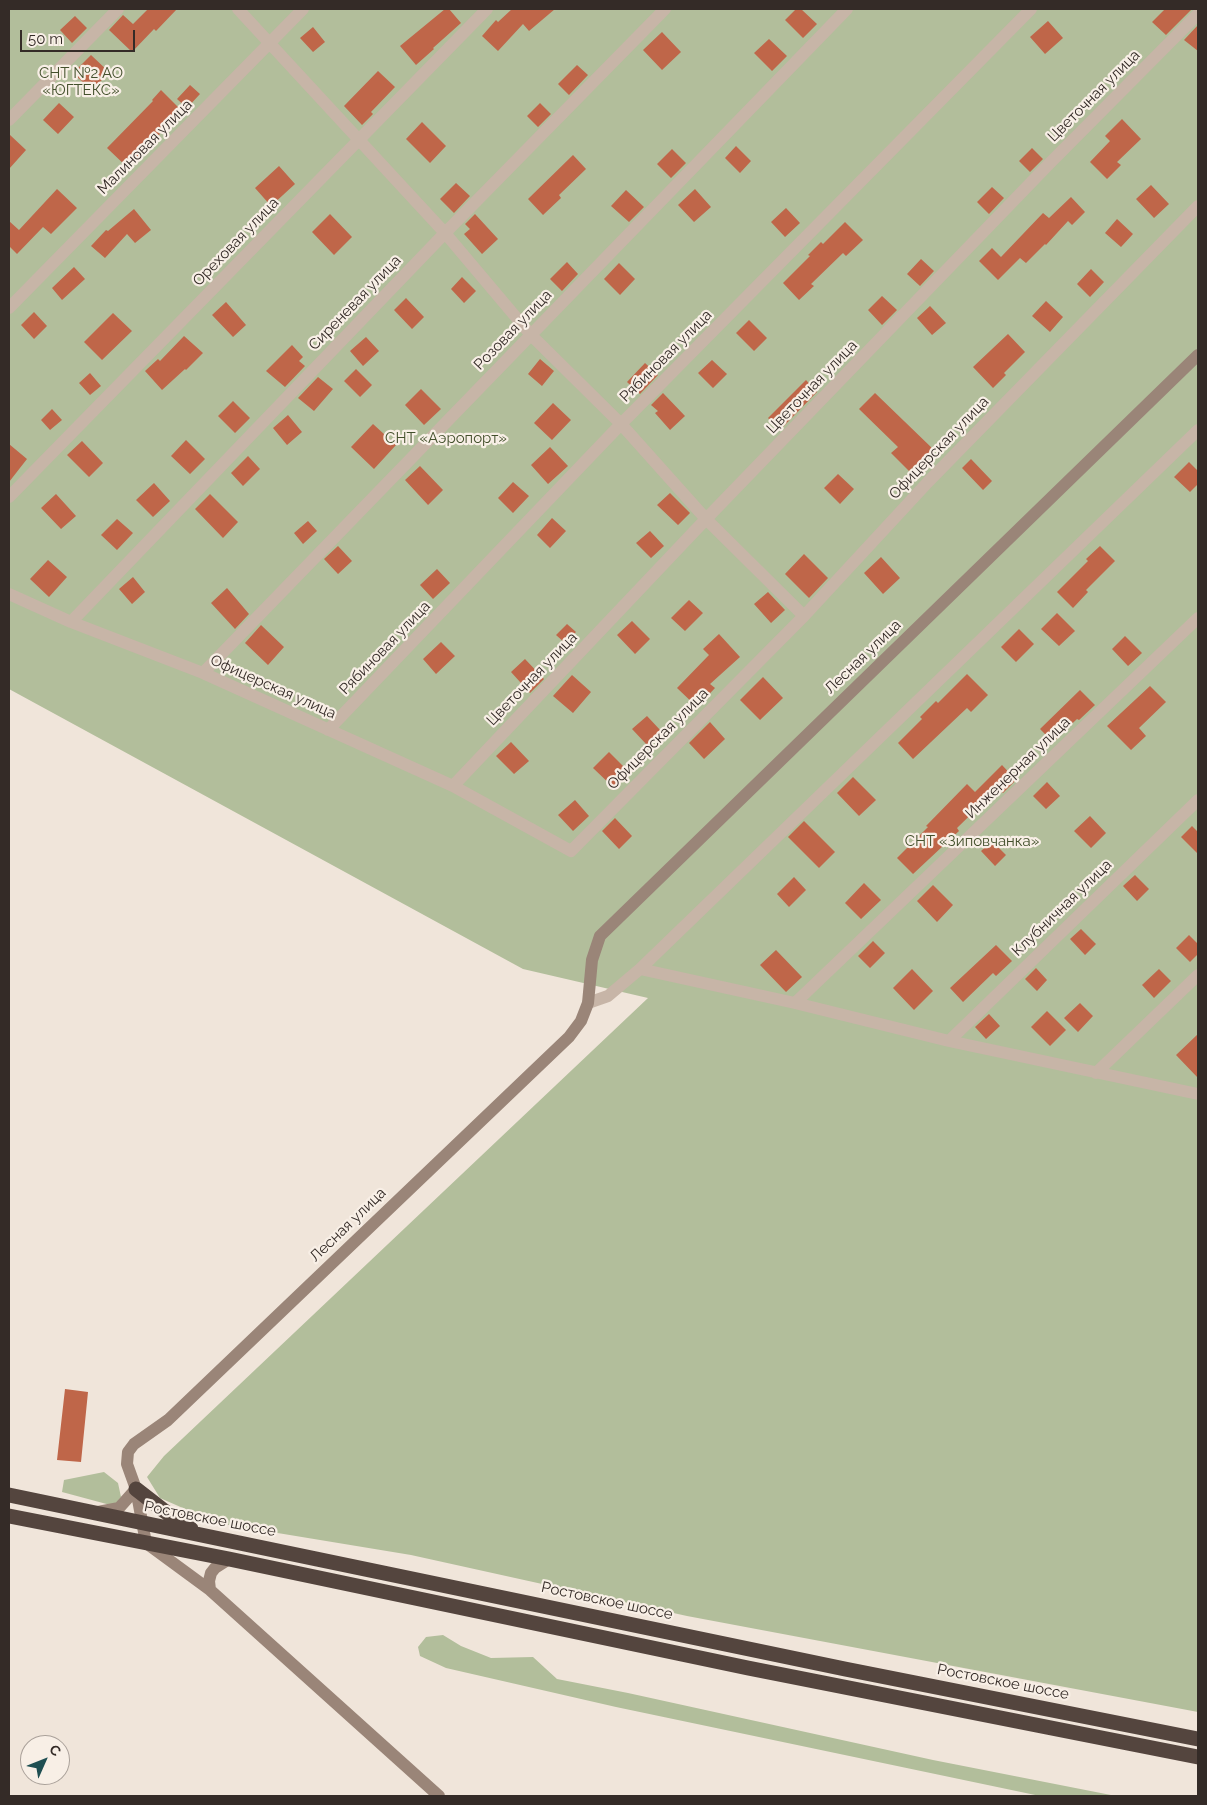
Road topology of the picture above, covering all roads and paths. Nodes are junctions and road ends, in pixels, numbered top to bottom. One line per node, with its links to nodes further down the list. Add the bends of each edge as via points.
1 (118, 9): 10 (street)
2 (238, 9): 9 (street)
3 (303, 9): 9 (street, Малиновая улица)
4 (487, 9): 11 (street, Ореховая улица)
5 (665, 9): 13 (street, Сиреневая улица)
6 (847, 9): 15 (street, Розовая улица)
7 (1031, 9): 17 (street, Рябиновая улица)
8 (1198, 14): 20 (street, Цветочная улица)
9 (270, 42): 11 (street); 14 (street, Малиновая улица)
10 (9, 120)
11 (359, 141): 13 (street); 19 (street, Ореховая улица)
12 (1198, 206): 22 (street, Офицерская улица, via 928,482)
13 (445, 233): 15 (street); 24 (street, Сиреневая улица)
14 (9, 308)
15 (531, 335): 17 (street); 25 (street, Розовая улица)
16 (1198, 355): 31 (street, Лесная улица, via 600,936 592,960)
17 (621, 424): 20 (street); 26 (street, Рябиновая улица)
18 (1198, 430): 29 (street)
19 (9, 497)
20 (706, 519): 22 (street); 27 (street, Цветочная улица)
21 (9, 594): 24 (street, Офицерская улица)
22 (804, 616): 27 (street, Офицерская улица, via 571,851)
23 (1198, 618): 32 (street, Инженерная улица)
24 (72, 622): 25 (street, Офицерская улица)
25 (203, 673): 26 (street, Офицерская улица)
26 (328, 730): 27 (street, Офицерская улица)
27 (453, 786)
28 (1198, 800): 33 (street, Клубничная улица)
29 (640, 969): 31 (street, via 608,996); 32 (street)
30 (1198, 975): 34 (street)
31 (588, 1003): 36 (street, Лесная улица, via 581,1022 569,1037 168,1420 134,1444 128,1452 127,1464)
32 (796, 1003): 33 (street)
33 (949, 1041): 34 (street)
34 (1096, 1073): 35 (street)
35 (1198, 1094)
36 (136, 1489): 38 (street, via 119,1508); 40 (street); 41 (highway)
37 (9, 1495): 38 (highway, Ростовское шоссе)
38 (90, 1513): 40 (highway, Ростовское шоссе)
39 (9, 1516): 42 (highway)
40 (142, 1523): 41 (highway, Ростовское шоссе); 42 (street)
41 (199, 1533): 45 (highway, Ростовское шоссе, via 845,1669)
42 (146, 1543): 43 (highway); 44 (street)
43 (229, 1559): 44 (street, via 211,1573); 46 (highway, via 748,1668)
44 (210, 1590): 47 (street)
45 (1198, 1739)
46 (1198, 1757)
47 (439, 1796)

